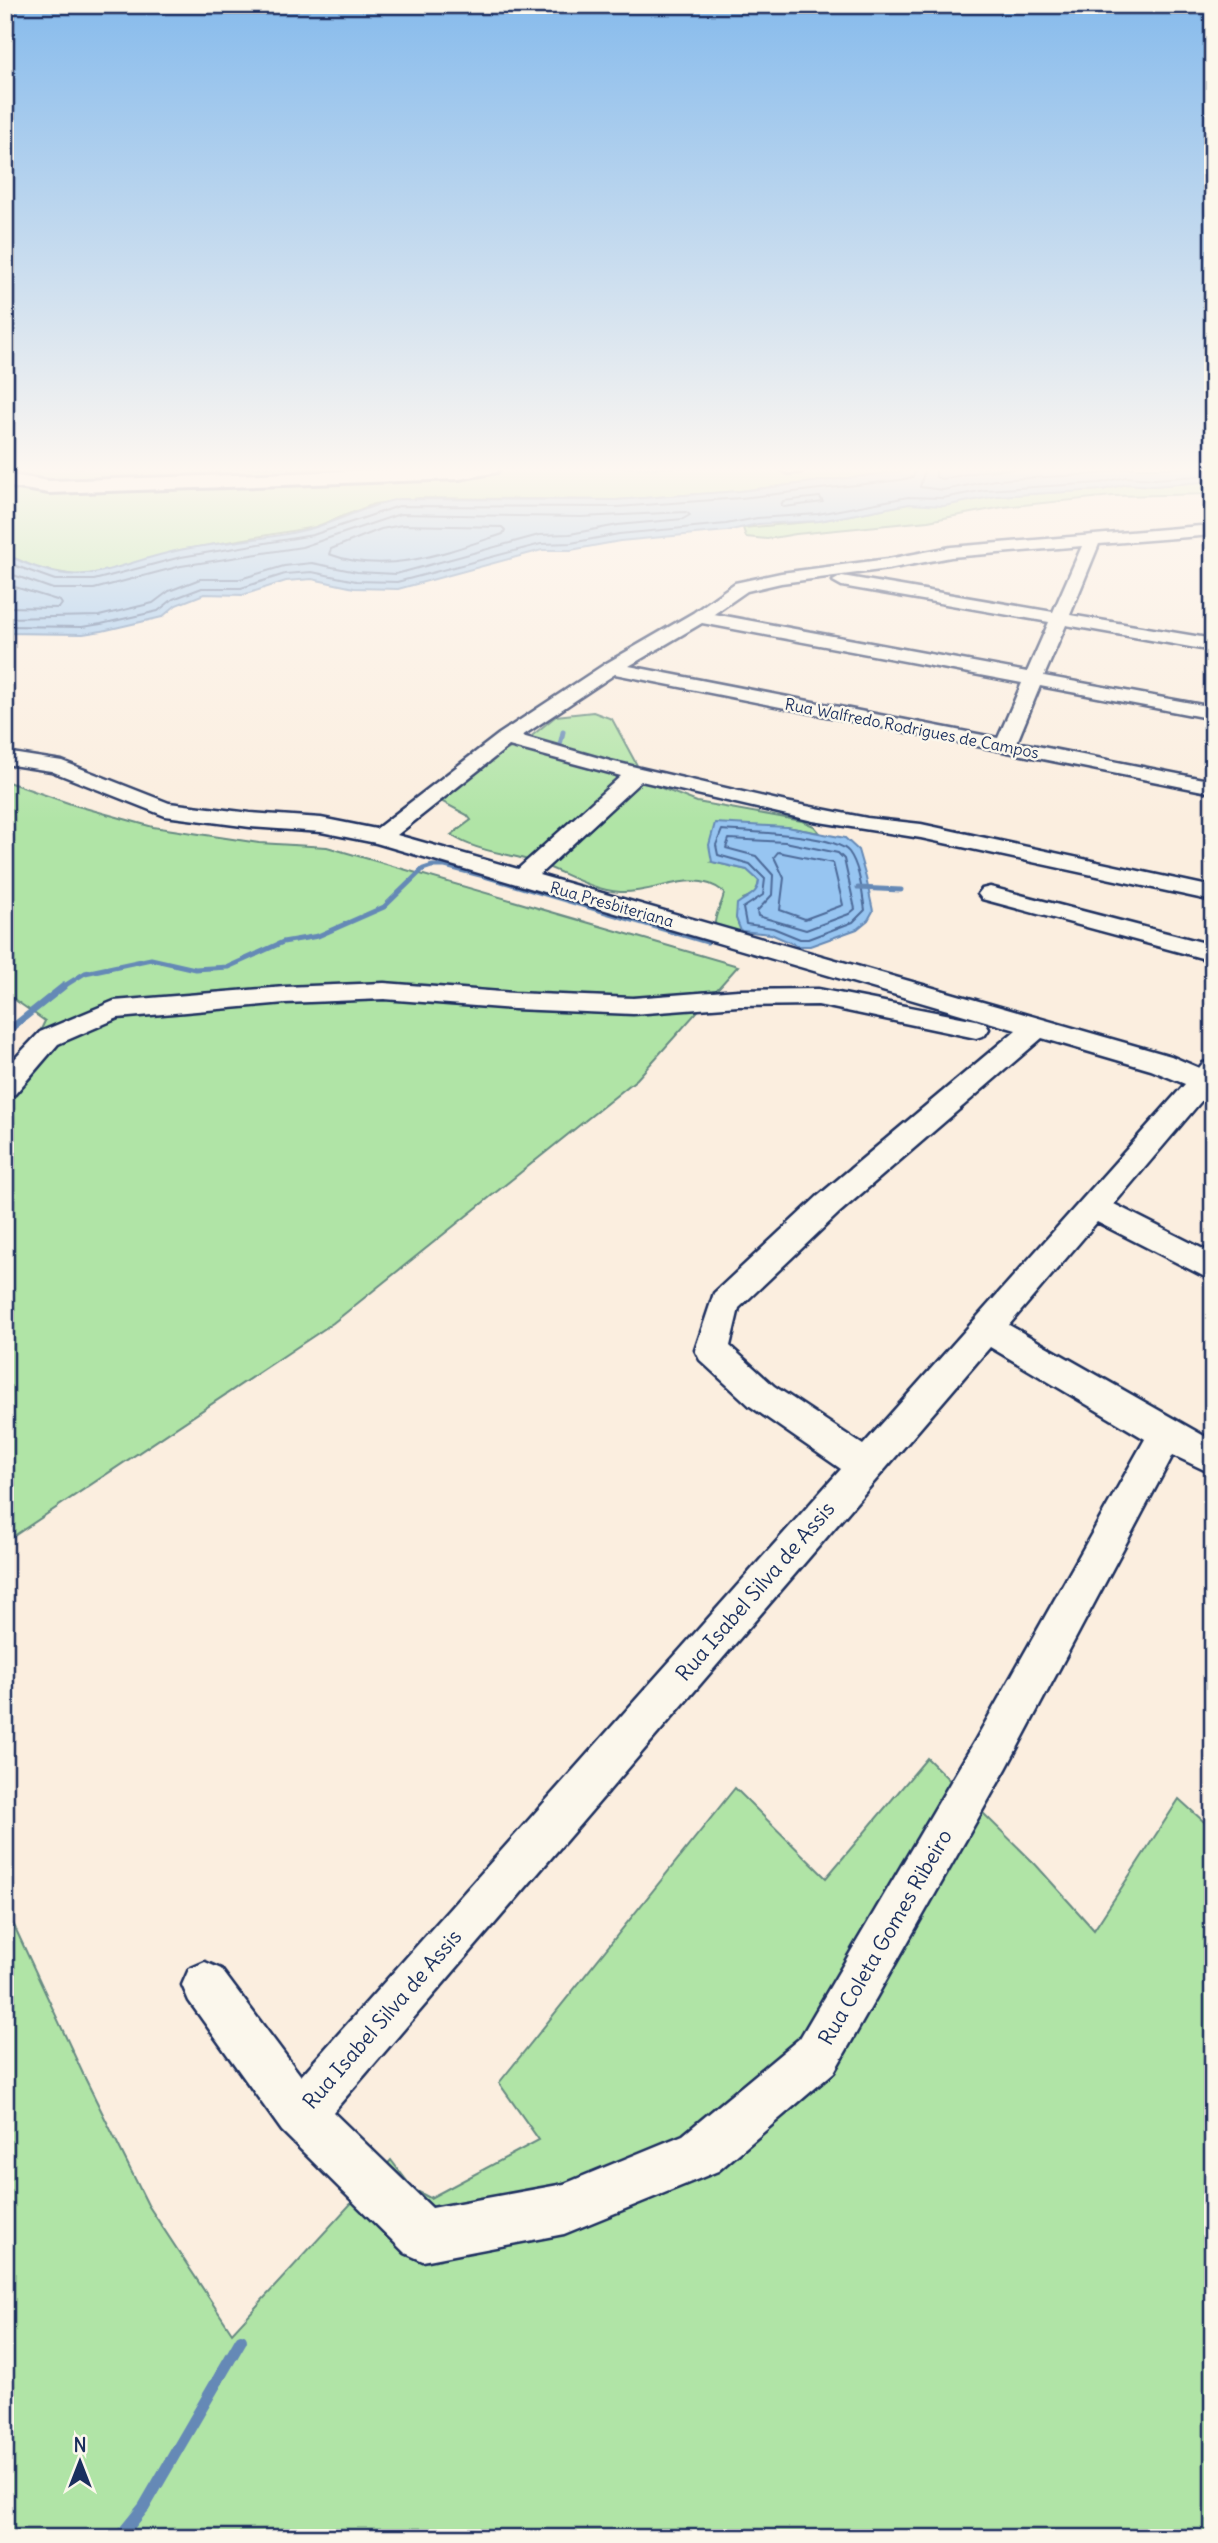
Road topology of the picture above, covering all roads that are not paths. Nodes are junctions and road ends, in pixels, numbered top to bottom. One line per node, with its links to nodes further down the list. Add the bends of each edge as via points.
1 (743, 587): 4 (street)
2 (875, 587): 5 (street)
3 (1073, 587): 5 (street)
4 (699, 617): 7 (street); 8 (street)
5 (1059, 619): 6 (street); 8 (street)
6 (1212, 640)
7 (611, 668): 10 (street); 11 (street, Rua Walfredo Rodrigues de Campos)
8 (1033, 680): 9 (street); 11 (street)
9 (1213, 713)
10 (506, 738): 13 (street); 15 (street)
11 (1004, 746): 14 (street, Rua Walfredo Rodrigues de Campos)
12 (5, 758): 15 (street, Rua Presbiteriana, via 55,765 165,809 321,825)
13 (636, 774): 16 (street); 18 (street)
14 (1213, 787)
15 (380, 837): 16 (street, Rua Presbiteriana)
16 (522, 878): 20 (street, Rua Presbiteriana)
17 (990, 894): 19 (street)
18 (1213, 894)
19 (1213, 953)
20 (1031, 1033): 21 (street, Rua Presbiteriana); 22 (street, via 818,997 633,1006 384,991 285,995 114,1010 49,1038); 28 (street, via 829,1204 725,1302 712,1350 762,1396)
21 (1210, 1078): 23 (street, Rua Isabel Silva de Assis)
22 (5, 1087)
23 (1092, 1206): 24 (street); 25 (street, Rua Isabel Silva de Assis)
24 (1213, 1269)
25 (986, 1328): 26 (street); 28 (street, Rua Isabel Silva de Assis)
26 (1166, 1433): 27 (street); 30 (street, Rua Coleta Gomes Ribeiro, via 991,1754 817,2055 700,2152 564,2209 423,2235)
27 (1213, 1458)
28 (865, 1466): 30 (street, Rua Isabel Silva de Assis)
29 (205, 1985): 30 (street, Rua Coleta Gomes Ribeiro)
30 (299, 2114)

